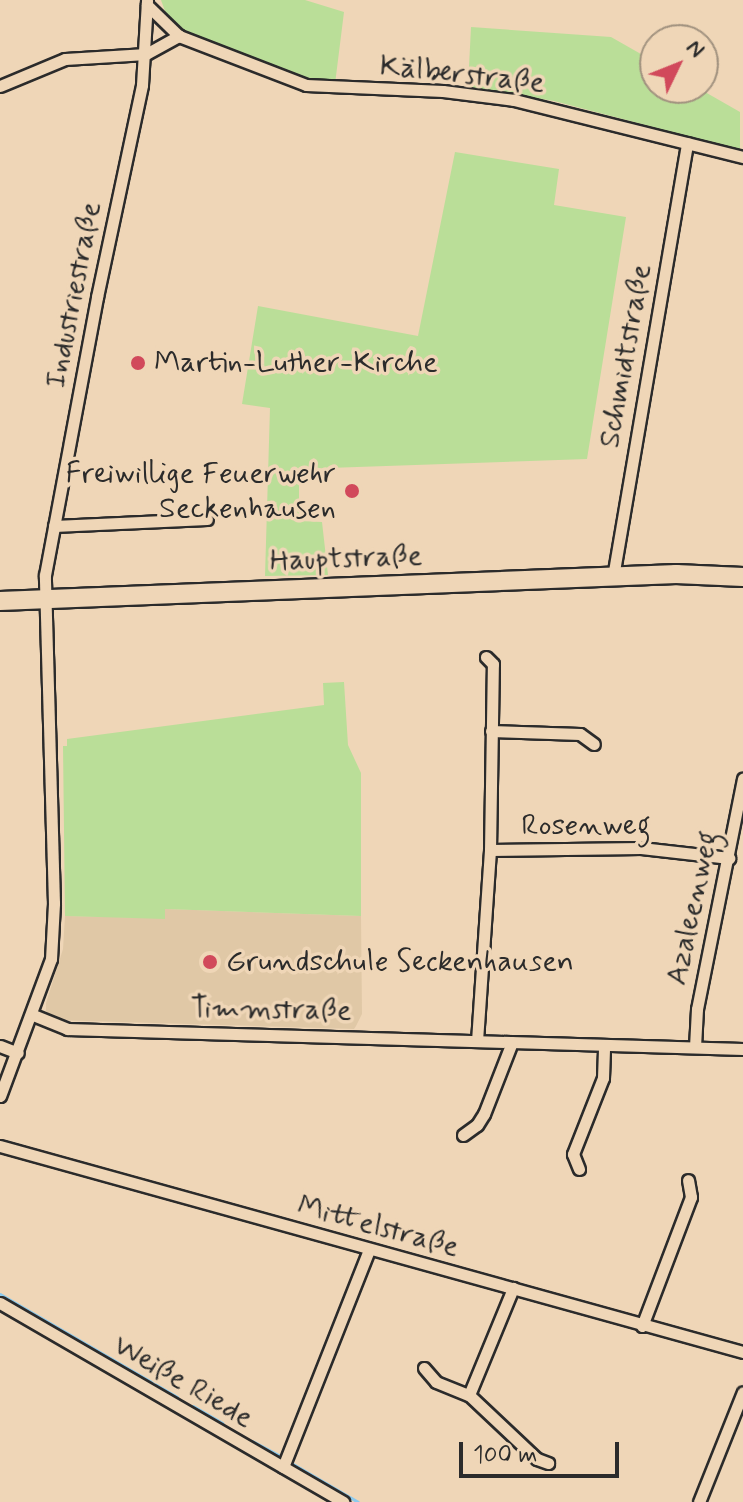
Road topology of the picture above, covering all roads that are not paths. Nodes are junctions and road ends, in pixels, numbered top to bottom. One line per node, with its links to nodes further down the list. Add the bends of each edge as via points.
1 (147, 2): 2 (street, Kälberstraße); 3 (street, Industriestraße)
2 (179, 36): 3 (street); 5 (street, Kälberstraße, via 306,85 514,100)
3 (146, 54): 4 (street, via 65,59); 8 (street, Industriestraße)
4 (0, 86)
5 (687, 143): 6 (street, Kälberstraße); 11 (street, Schmidtstraße)
6 (743, 157)
7 (207, 519): 8 (street)
8 (54, 526): 13 (street, Industriestraße)
9 (743, 567): 10 (main road, Hauptstraße)
10 (695, 574): 11 (main road, Hauptstraße); 12 (main road, Hauptstraße)
11 (613, 577): 13 (main road, Hauptstraße)
12 (743, 577)
13 (44, 600): 14 (main road, Hauptstraße); 21 (street, Industriestraße, via 54,930 47,976)
14 (0, 601)
15 (486, 657): 16 (street, Rosenweg, via 493,664)
16 (491, 731): 17 (street, via 580,734); 19 (street, Rosenweg)
17 (594, 744)
18 (743, 780): 20 (street, Azaleenweg)
19 (490, 850): 20 (street, Rosenweg, via 641,848); 22 (street, Rosenweg)
20 (729, 858): 26 (street, Azaleenweg, via 697,1009)
21 (33, 1015): 22 (street, Timmstraße, via 67,1029); 28 (street, Industriestraße)
22 (477, 1041): 23 (street, Timmstraße)
23 (512, 1042): 24 (street, Timmstraße); 30 (street, via 484,1114)
24 (604, 1045): 26 (street, Timmstraße); 32 (street, via 603,1078 573,1154)
25 (0, 1046): 28 (street)
26 (695, 1047): 27 (street, Timmstraße)
27 (743, 1049)
28 (18, 1053): 29 (street, Industriestraße)
29 (0, 1096)
30 (463, 1135)
31 (0, 1146): 34 (street, Mittelstraße)
32 (579, 1169)
33 (688, 1180): 37 (street, via 691,1197)
34 (369, 1250): 35 (street, Mittelstraße); 43 (street)
35 (513, 1288): 37 (street, Mittelstraße); 41 (street)
36 (0, 1303): 43 (street, Weiße Riede)
37 (642, 1326): 38 (street, Mittelstraße)
38 (743, 1352)
39 (424, 1368): 41 (street, via 436,1382)
40 (743, 1392): 45 (street)
41 (469, 1395): 42 (street, via 537,1459)
42 (548, 1463)
43 (283, 1467): 44 (street, Weiße Riede)
44 (343, 1502)
45 (699, 1502)

